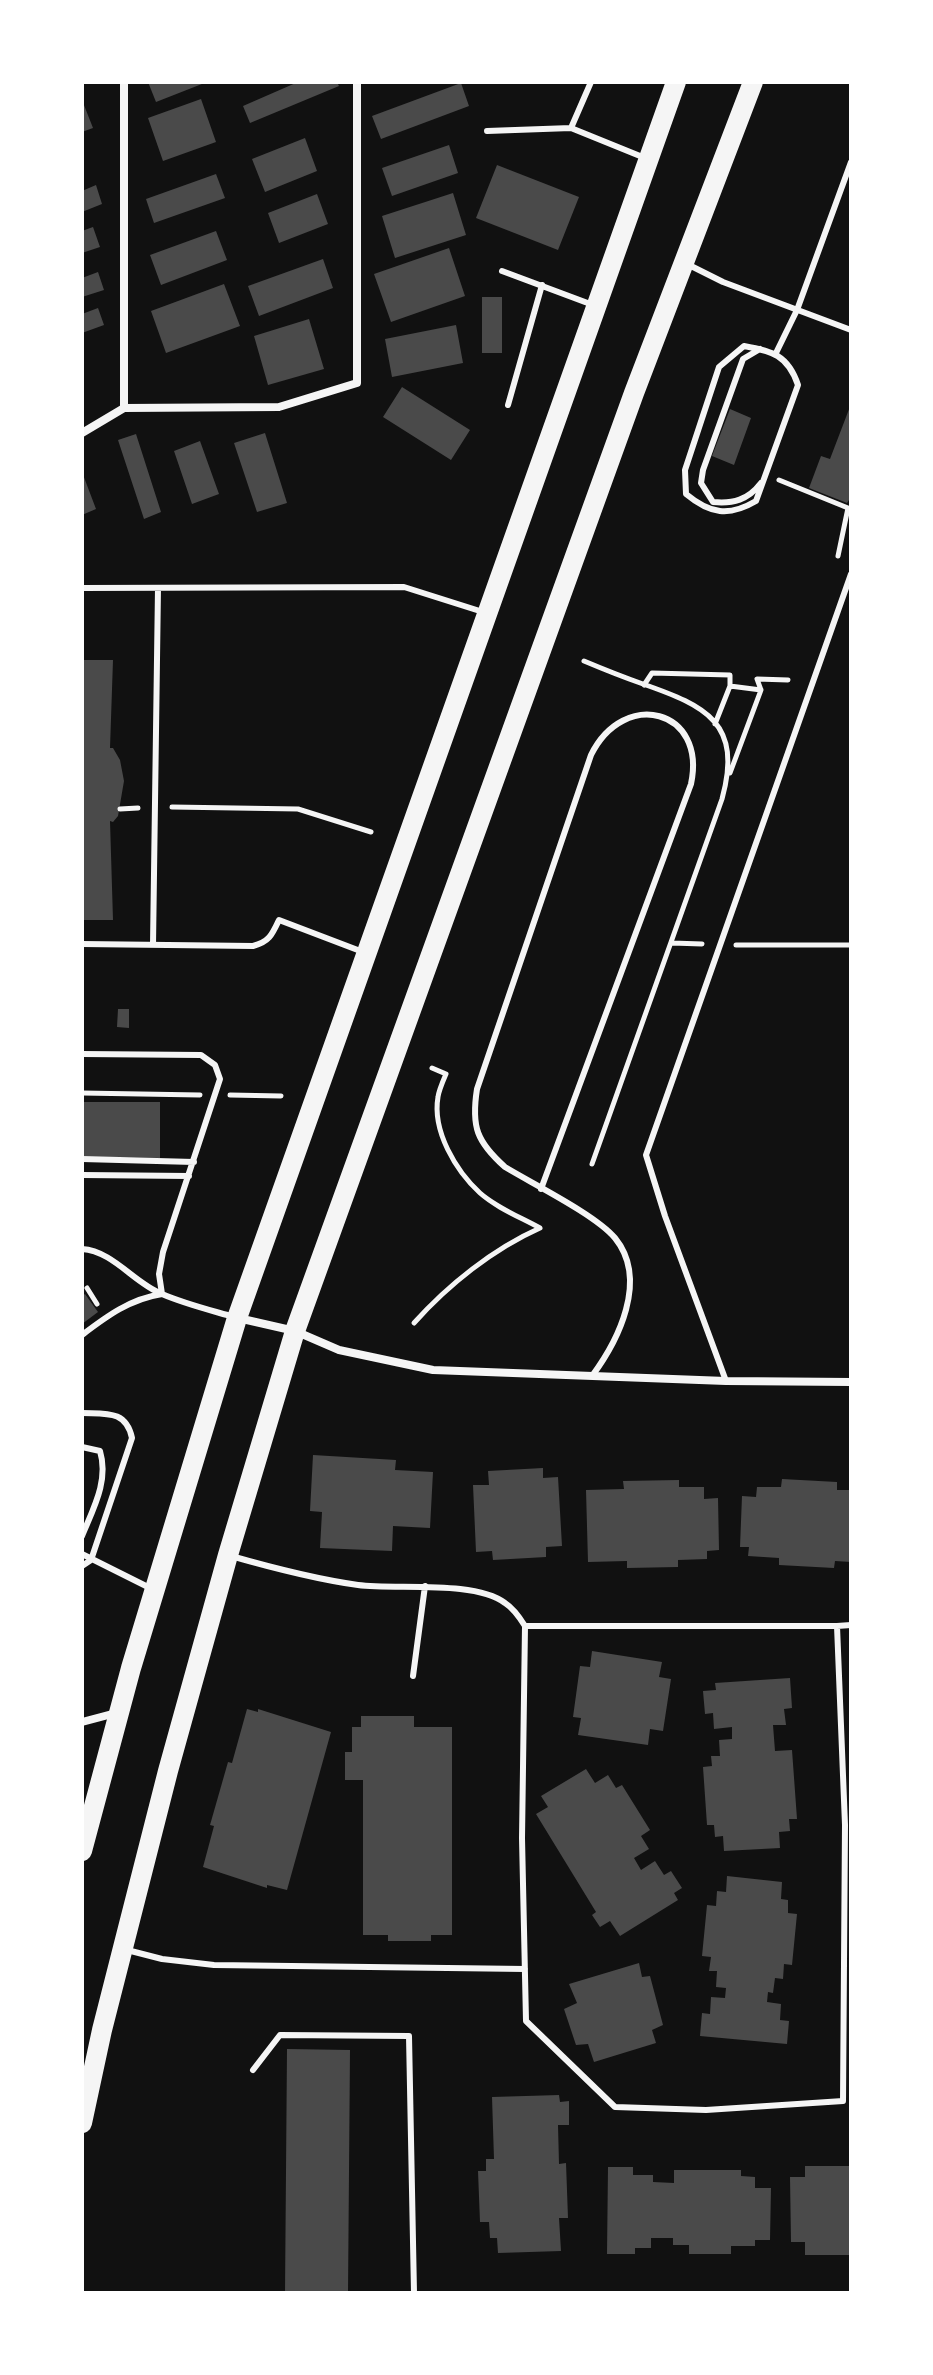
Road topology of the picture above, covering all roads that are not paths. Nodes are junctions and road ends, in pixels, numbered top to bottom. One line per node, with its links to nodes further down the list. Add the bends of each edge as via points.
1 (124, 82): 19 (street)
2 (357, 82): 19 (street, via 357,383 279,407)
3 (588, 82): 6 (lane)
4 (676, 82): 8 (main road)
5 (753, 82): 10 (main road)
6 (571, 128): 7 (lane); 8 (lane)
7 (487, 131)
8 (649, 159): 13 (main road)
9 (851, 162): 14 (lane)
10 (684, 263): 14 (lane); 38 (main road)
11 (502, 271): 12 (lane)
12 (542, 285): 13 (lane); 18 (lane)
13 (597, 306): 25 (main road)
14 (797, 310): 15 (lane); 17 (lane)
15 (851, 330)
16 (760, 349): 17 (lane); 21 (lane, via 743,359 701,483 713,502 726,503 755,491); 21 (lane, via 744,346 719,367 684,482 686,494 702,507 724,512 756,501)
17 (776, 353): 21 (lane, via 798,385)
18 (508, 405)
19 (124, 408): 20 (street)
20 (82, 433)
21 (767, 475)
22 (851, 574): 41 (lane, via 646,1155)
23 (82, 588): 24 (lane)
24 (158, 588): 25 (lane, via 404,587); 27 (lane)
25 (488, 614): 28 (main road)
26 (82, 944): 27 (lane)
27 (153, 945): 28 (lane, via 253,946 270,938 279,920)
28 (367, 954): 37 (main road)
29 (82, 1054): 31 (lane, via 201,1055 215,1065 220,1079 217,1095)
30 (82, 1159): 31 (lane)
31 (194, 1162): 33 (lane)
32 (82, 1175): 33 (lane)
33 (189, 1176): 36 (lane, via 163,1252)
34 (541, 1189): 34 (lane, via 691,784 693,758 686,737 658,716 644,714 619,722 591,755 477,1089 479,1137 505,1167); 40 (lane, via 605,1228 625,1260 629,1276 623,1323)
35 (82, 1249): 36 (lane, via 109,1258)
36 (162, 1294): 37 (lane); 39 (lane, via 127,1304)
37 (237, 1318): 38 (street); 51 (main road)
38 (295, 1331): 40 (street, via 339,1350 433,1370); 47 (main road)
39 (82, 1335)
40 (592, 1376): 41 (street)
41 (726, 1381): 42 (street)
42 (851, 1382)
43 (82, 1413): 48 (lane, via 110,1414 129,1426 132,1438)
44 (82, 1447): 45 (lane, via 100,1451 104,1463)
45 (82, 1536)
46 (82, 1554): 48 (lane)
47 (228, 1555): 50 (lane, via 345,1583); 59 (main road)
48 (91, 1560): 49 (lane); 51 (lane)
49 (82, 1566)
50 (425, 1586): 53 (lane, via 505,1602); 55 (lane)
51 (155, 1590): 56 (main road)
52 (851, 1625): 54 (lane)
53 (525, 1626): 54 (lane); 60 (lane)
54 (837, 1626): 62 (lane)
55 (413, 1676)
56 (120, 1713): 57 (street); 58 (main road)
57 (82, 1722)
58 (82, 1851)
59 (123, 1950): 60 (lane, via 214,1965); 63 (main road)
60 (525, 1969): 62 (lane, via 526,2021 615,2107 706,2110)
61 (253, 2070): 64 (lane, via 280,2035 409,2036)
62 (847, 2100)
63 (82, 2123)
64 (414, 2293)

